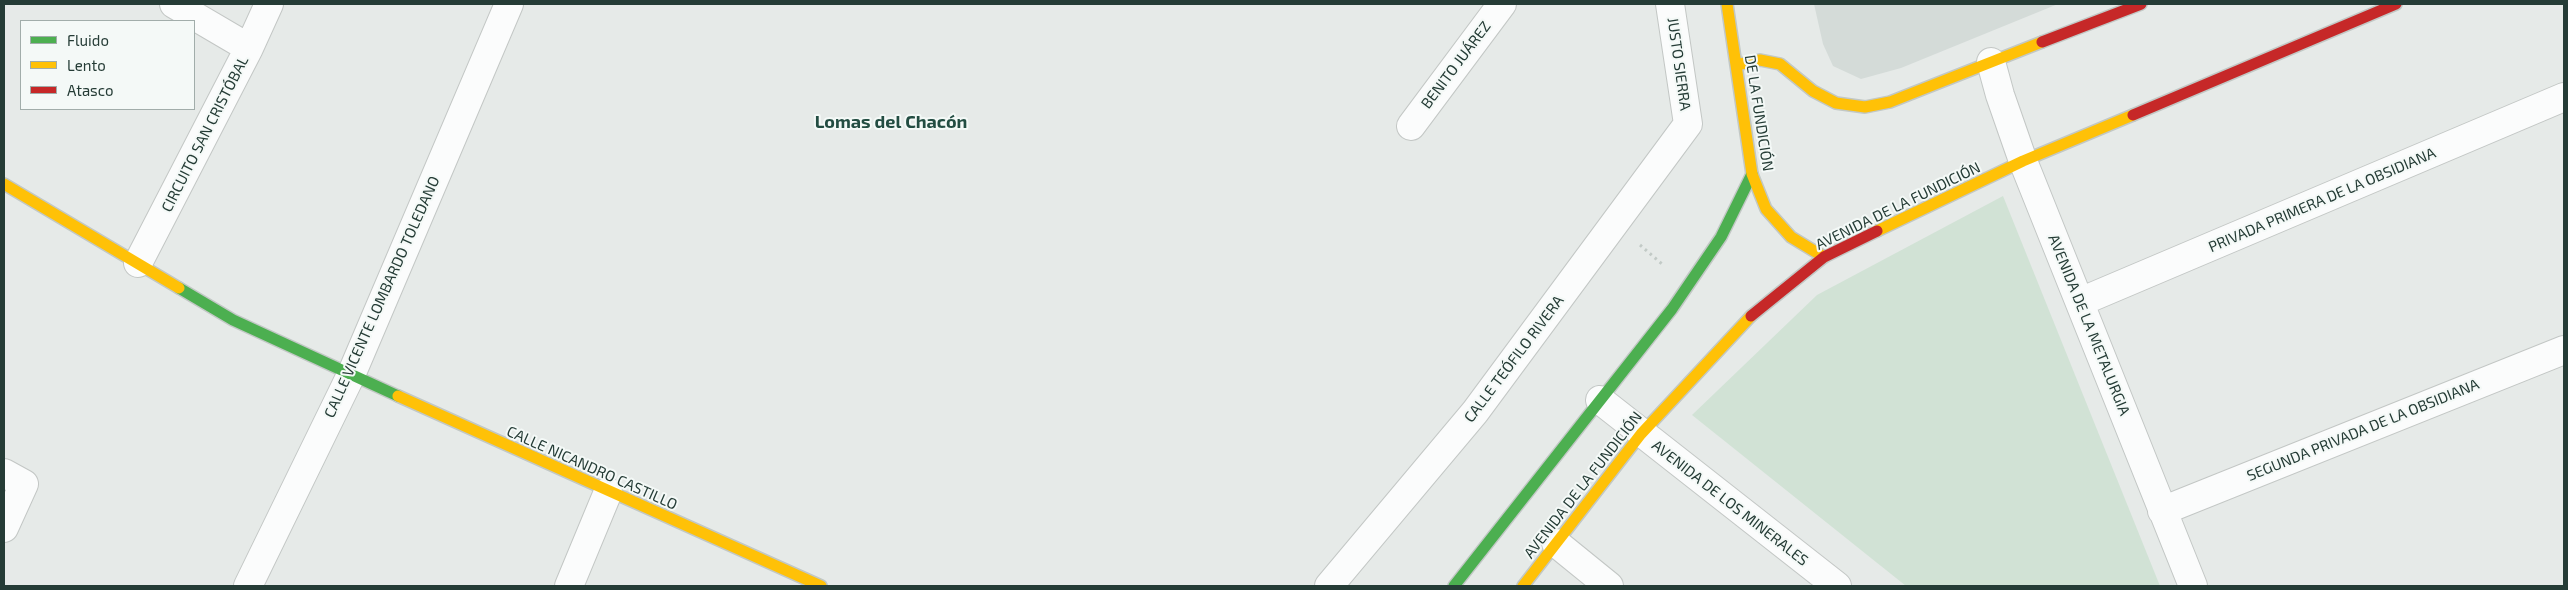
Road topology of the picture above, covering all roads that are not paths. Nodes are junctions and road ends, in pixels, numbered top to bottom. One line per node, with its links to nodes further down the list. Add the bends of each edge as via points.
1 (174, 4): 11 (street)
2 (268, 4): 11 (street, CIRCUITO SAN CRISTÓBAL)
3 (509, 4): 24 (street, CALLE VICENTE LOMBARDO TOLEDANO)
4 (1502, 4): 16 (street, BENITO JUÁREZ)
5 (1670, 4): 15 (street, JUSTO SIERRA)
6 (1727, 4): 10 (street, DE LA FUNDICIÓN)
7 (1740, 4): 10 (street)
8 (2141, 4): 12 (street)
9 (2396, 4): 17 (street, AVENIDA DE LA FUNDICIÓN)
10 (1731, 30): 13 (street, DE LA FUNDICIÓN)
11 (249, 48): 21 (street, CIRCUITO SAN CRISTÓBAL)
12 (1991, 62): 13 (street, via 1890,102 1865,107 1836,103 1813,91 1780,64 1760,60); 17 (street, AVENIDA DE LA METALURGIA)
13 (1736, 65): 18 (street, DE LA FUNDICIÓN)
14 (2564, 96): 22 (street, PRIVADA PRIMERA DE LA OBSIDIANA)
15 (1688, 124): 35 (street, CALLE TEÓFILO RIVERA, via 1475,412)
16 (1411, 126)
17 (2023, 161): 20 (street, AVENIDA DE LA FUNDICIÓN); 22 (street, AVENIDA DE LA METALURGIA)
18 (1752, 174): 20 (street, DE LA FUNDICIÓN, via 1766,209 1791,237); 25 (street, via 1721,237 1672,309)
19 (4, 184): 21 (street)
20 (1824, 257): 26 (street, AVENIDA DE LA FUNDICIÓN, via 1749,317)
21 (138, 264): 24 (street, via 233,320)
22 (2080, 302): 29 (street, AVENIDA DE LA METALURGIA)
23 (2564, 350): 29 (street, SEGUNDA PRIVADA DE LA OBSIDIANA)
24 (350, 375): 28 (street, CALLE NICANDRO CASTILLO); 32 (street, CALLE VICENTE LOMBARDO TOLEDANO)
25 (1600, 400): 26 (street, AVENIDA DE LOS MINERALES); 36 (street)
26 (1641, 434): 31 (street, AVENIDA DE LA FUNDICIÓN); 39 (street, AVENIDA DE LOS MINERALES)
27 (14, 478): 30 (street)
28 (608, 492): 33 (street); 34 (street, CALLE NICANDRO CASTILLO)
29 (2162, 511): 40 (street, AVENIDA DE LA METALURGIA)
30 (4, 528)
31 (1556, 543): 37 (street, AVENIDA DE LA FUNDICIÓN); 38 (street)
32 (248, 586)
33 (569, 586)
34 (821, 586)
35 (1329, 586)
36 (1454, 586)
37 (1523, 586)
38 (1609, 586)
39 (1837, 586)
40 (2193, 586)

